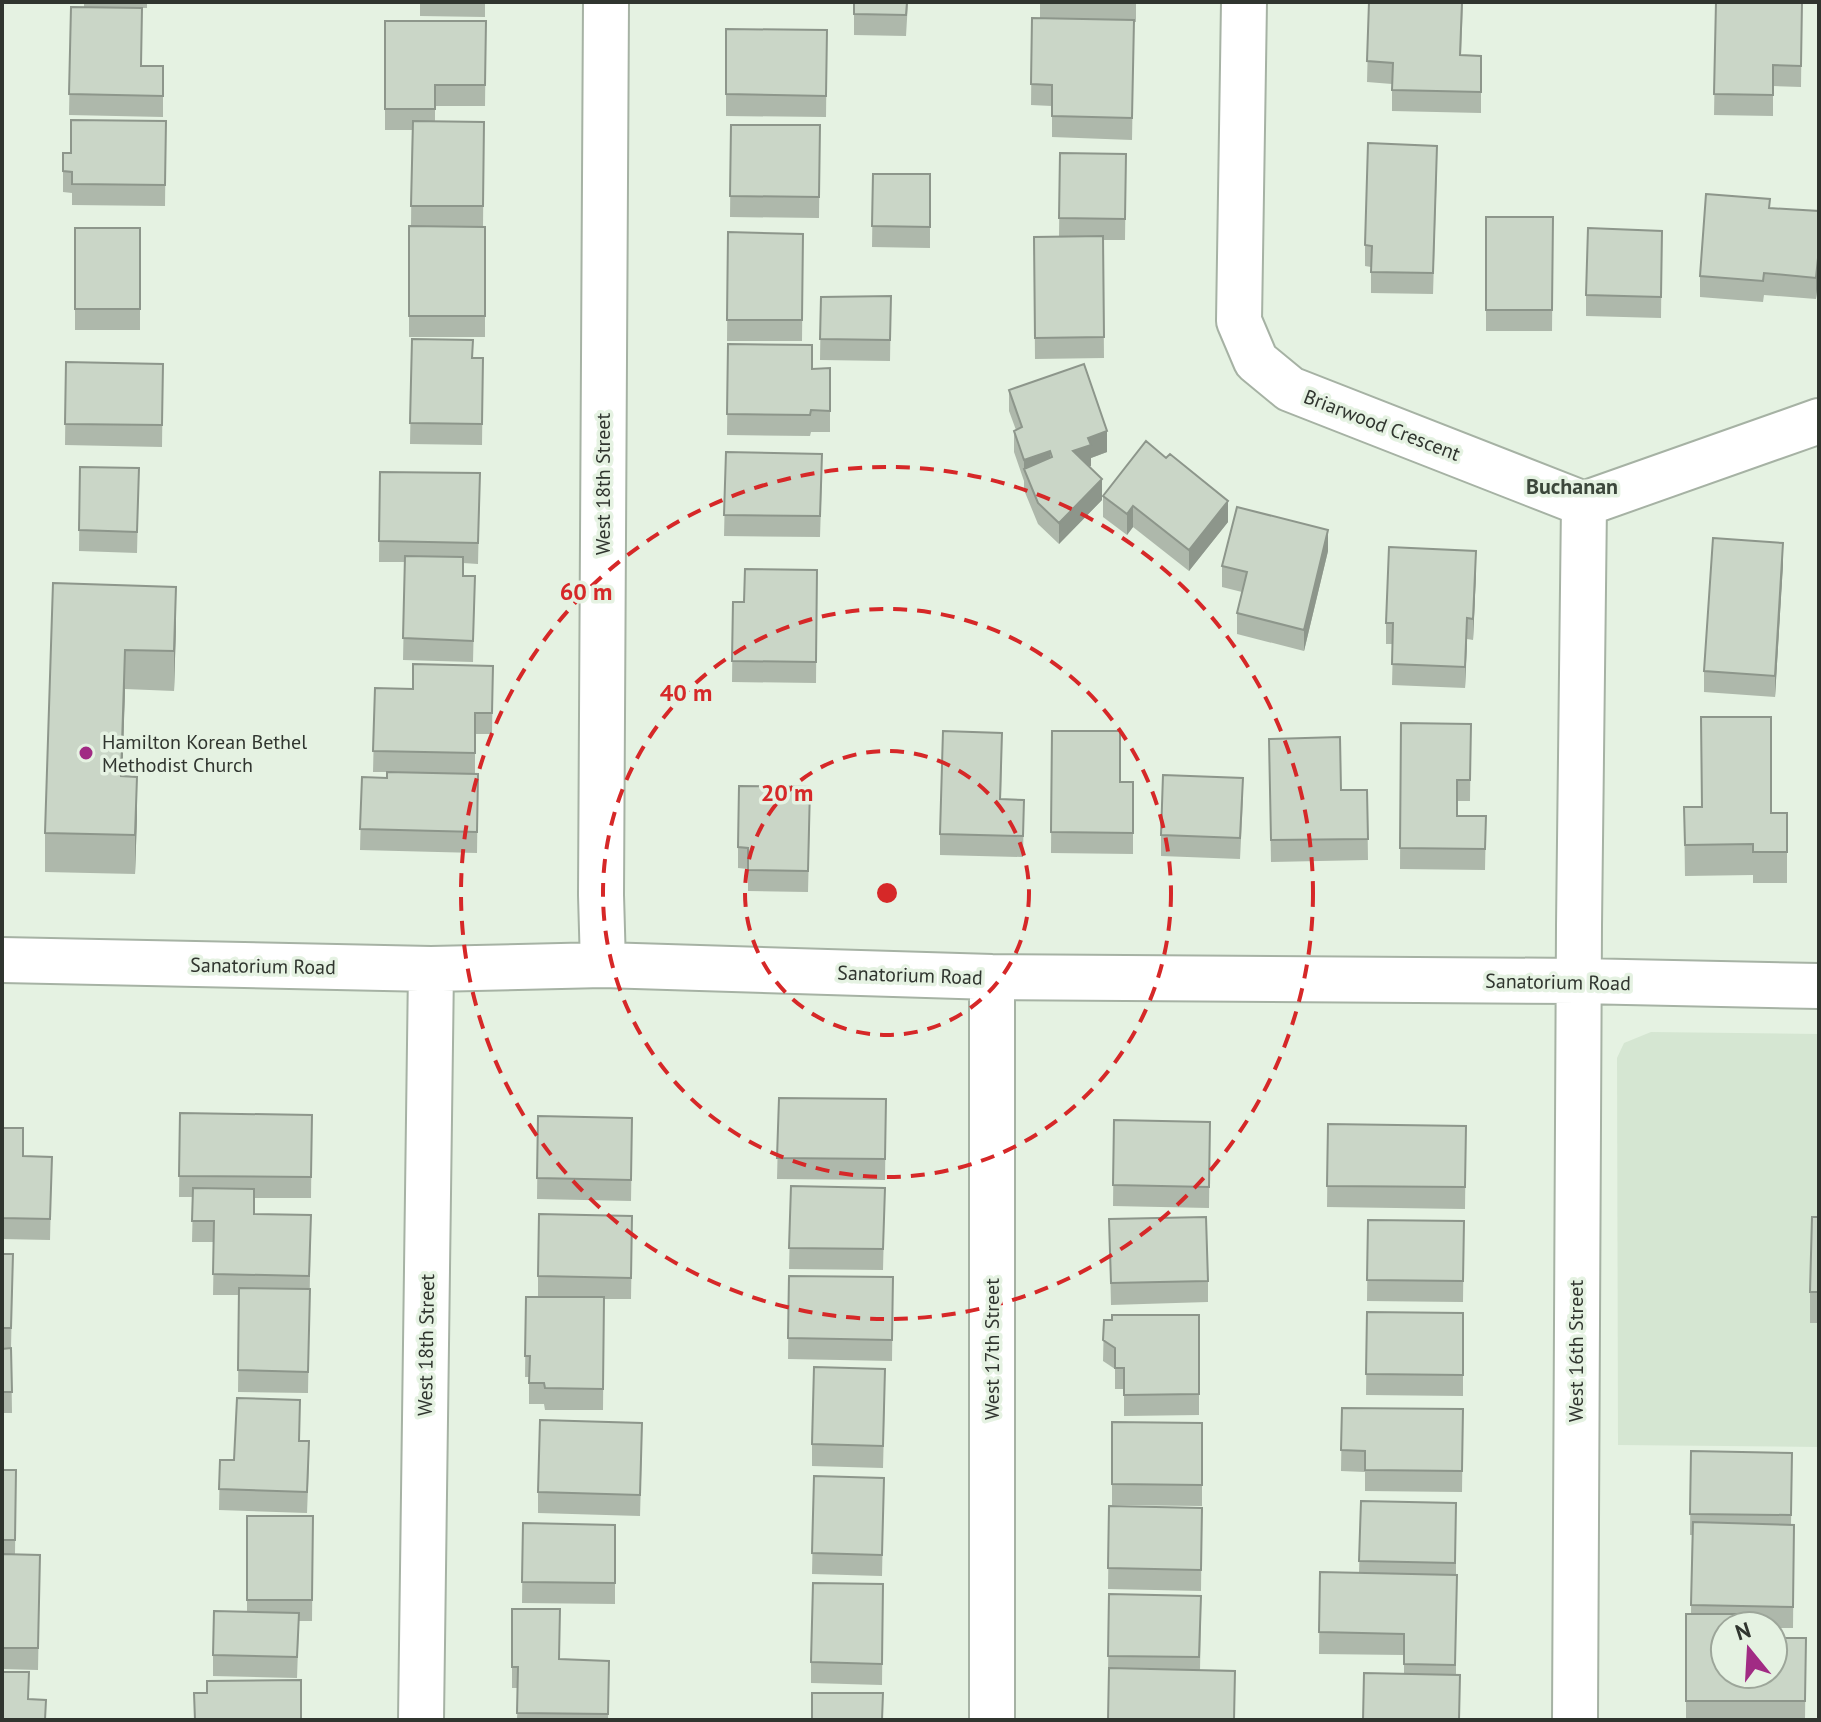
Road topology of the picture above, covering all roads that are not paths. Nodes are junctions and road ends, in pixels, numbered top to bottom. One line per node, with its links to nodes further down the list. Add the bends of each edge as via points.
1 (606, 2): 6 (street, West 18th Street)
2 (1244, 2): 4 (street, Briarwood Crescent, via 1239,321 1256,361 1290,389)
3 (1819, 421): 4 (street)
4 (1584, 504): 9 (street)
5 (2, 960): 7 (street, Sanatorium Road)
6 (603, 965): 7 (street, Sanatorium Road); 8 (street, Sanatorium Road)
7 (431, 969): 11 (street, West 18th Street)
8 (992, 977): 9 (street, Sanatorium Road); 12 (street, West 17th Street)
9 (1579, 981): 10 (street, Sanatorium Road); 13 (street, West 16th Street)
10 (1819, 986)
11 (421, 1720)
12 (992, 1720)
13 (1575, 1720)

